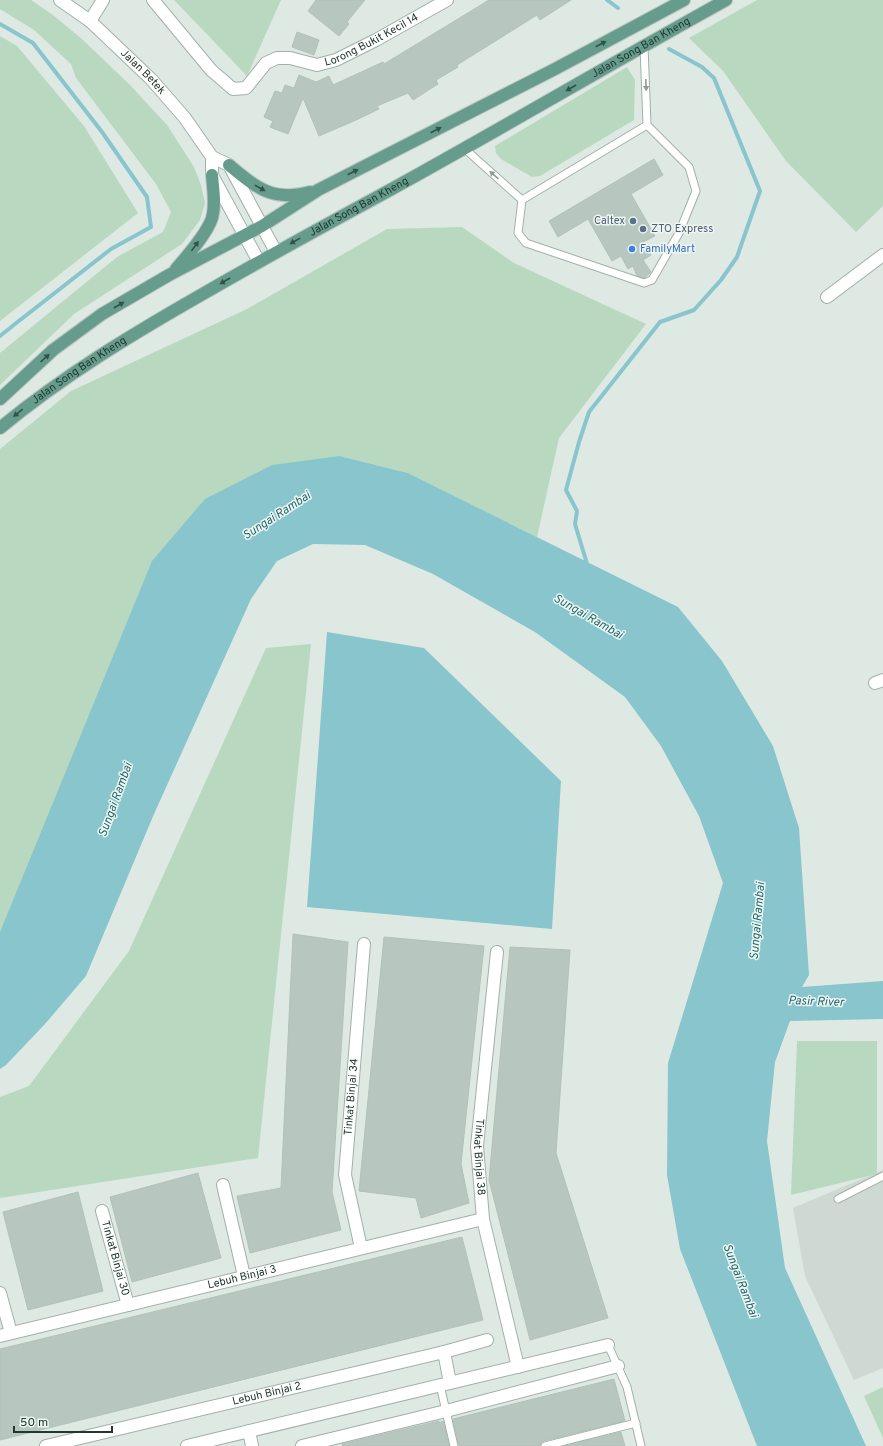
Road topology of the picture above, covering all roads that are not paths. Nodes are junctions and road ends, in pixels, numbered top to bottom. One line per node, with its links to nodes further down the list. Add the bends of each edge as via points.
1 (60, 0): 7 (street, Jalan Betek)
2 (103, 0): 7 (street)
3 (153, 0): 4 (street, Lorong Bukit Kecil 14, via 210,70 233,89 246,88 266,63 276,58 290,58 317,65 336,60)
4 (447, 0)
5 (684, 0): 14 (main road, Jalan Song Ban Kheng, one-way to 5)
6 (726, 0): 8 (main road, Jalan Song Ban Kheng)
7 (90, 21): 11 (street, Jalan Betek, via 151,79 185,118)
8 (644, 46): 9 (lane, one-way to 9); 10 (main road, Jalan Song Ban Kheng, one-way to 10)
9 (647, 125): 15 (lane); 15 (lane, via 690,166 696,190 680,233 652,280 644,283 526,243 518,233)
10 (465, 149): 15 (lane, one-way to 10); 18 (main road, Jalan Song Ban Kheng, one-way to 18)
11 (212, 157): 12 (street); 13 (street)
12 (229, 165): 14 (main road, one-way to 14, via 251,183 272,194 298,195); 16 (street)
13 (212, 175): 17 (street); 21 (main road, one-way to 13, via 188,255 212,219)
14 (318, 190): 16 (main road, Jalan Song Ban Kheng)
15 (522, 200)
16 (262, 226): 17 (main road, Jalan Song Ban Kheng); 18 (street)
17 (244, 236): 20 (street); 21 (main road, Jalan Song Ban Kheng)
18 (276, 252): 20 (main road, Jalan Song Ban Kheng)
19 (883, 255): 22 (street)
20 (259, 262): 24 (main road, Jalan Song Ban Kheng, one-way to 24, via 90,361 34,400)
21 (169, 275): 23 (main road, Jalan Song Ban Kheng, one-way to 21, via 53,350 80,330 102,314)
22 (827, 297)
23 (0, 399)
24 (0, 428)
25 (364, 944): 32 (street, Tinkat Binjai 34, via 345,1175)
26 (497, 952): 31 (street, Tinkat Binjai 38, via 477,1146)
27 (883, 1176): 29 (lane)
28 (223, 1185): 33 (street)
29 (838, 1199)
30 (102, 1211): 35 (street, Tinkat Binjai 30)
31 (483, 1219): 32 (street, Lebuh Binjai 3); 41 (street, Tinkat Binjai 38)
32 (361, 1248): 33 (street, Lebuh Binjai 3)
33 (244, 1276): 35 (street, Lebuh Binjai 3)
34 (0, 1293): 36 (street)
35 (128, 1305): 36 (street, Lebuh Binjai 3)
36 (6, 1334)
37 (487, 1340): 39 (street, Lebuh Binjai 2)
38 (608, 1345): 40 (lane); 41 (street)
39 (444, 1352): 42 (street); 46 (street, Lebuh Binjai 2)
40 (618, 1366): 43 (street); 44 (lane, via 627,1387)
41 (518, 1367): 42 (street)
42 (445, 1384): 43 (lane); 45 (street)
43 (446, 1411): 49 (street); 50 (lane)
44 (636, 1423): 51 (lane); 52 (lane)
45 (249, 1431): 47 (street); 48 (street)
46 (46, 1446)
47 (188, 1446)
48 (252, 1446)
49 (302, 1446)
50 (454, 1446)
51 (545, 1446)
52 (641, 1446)

